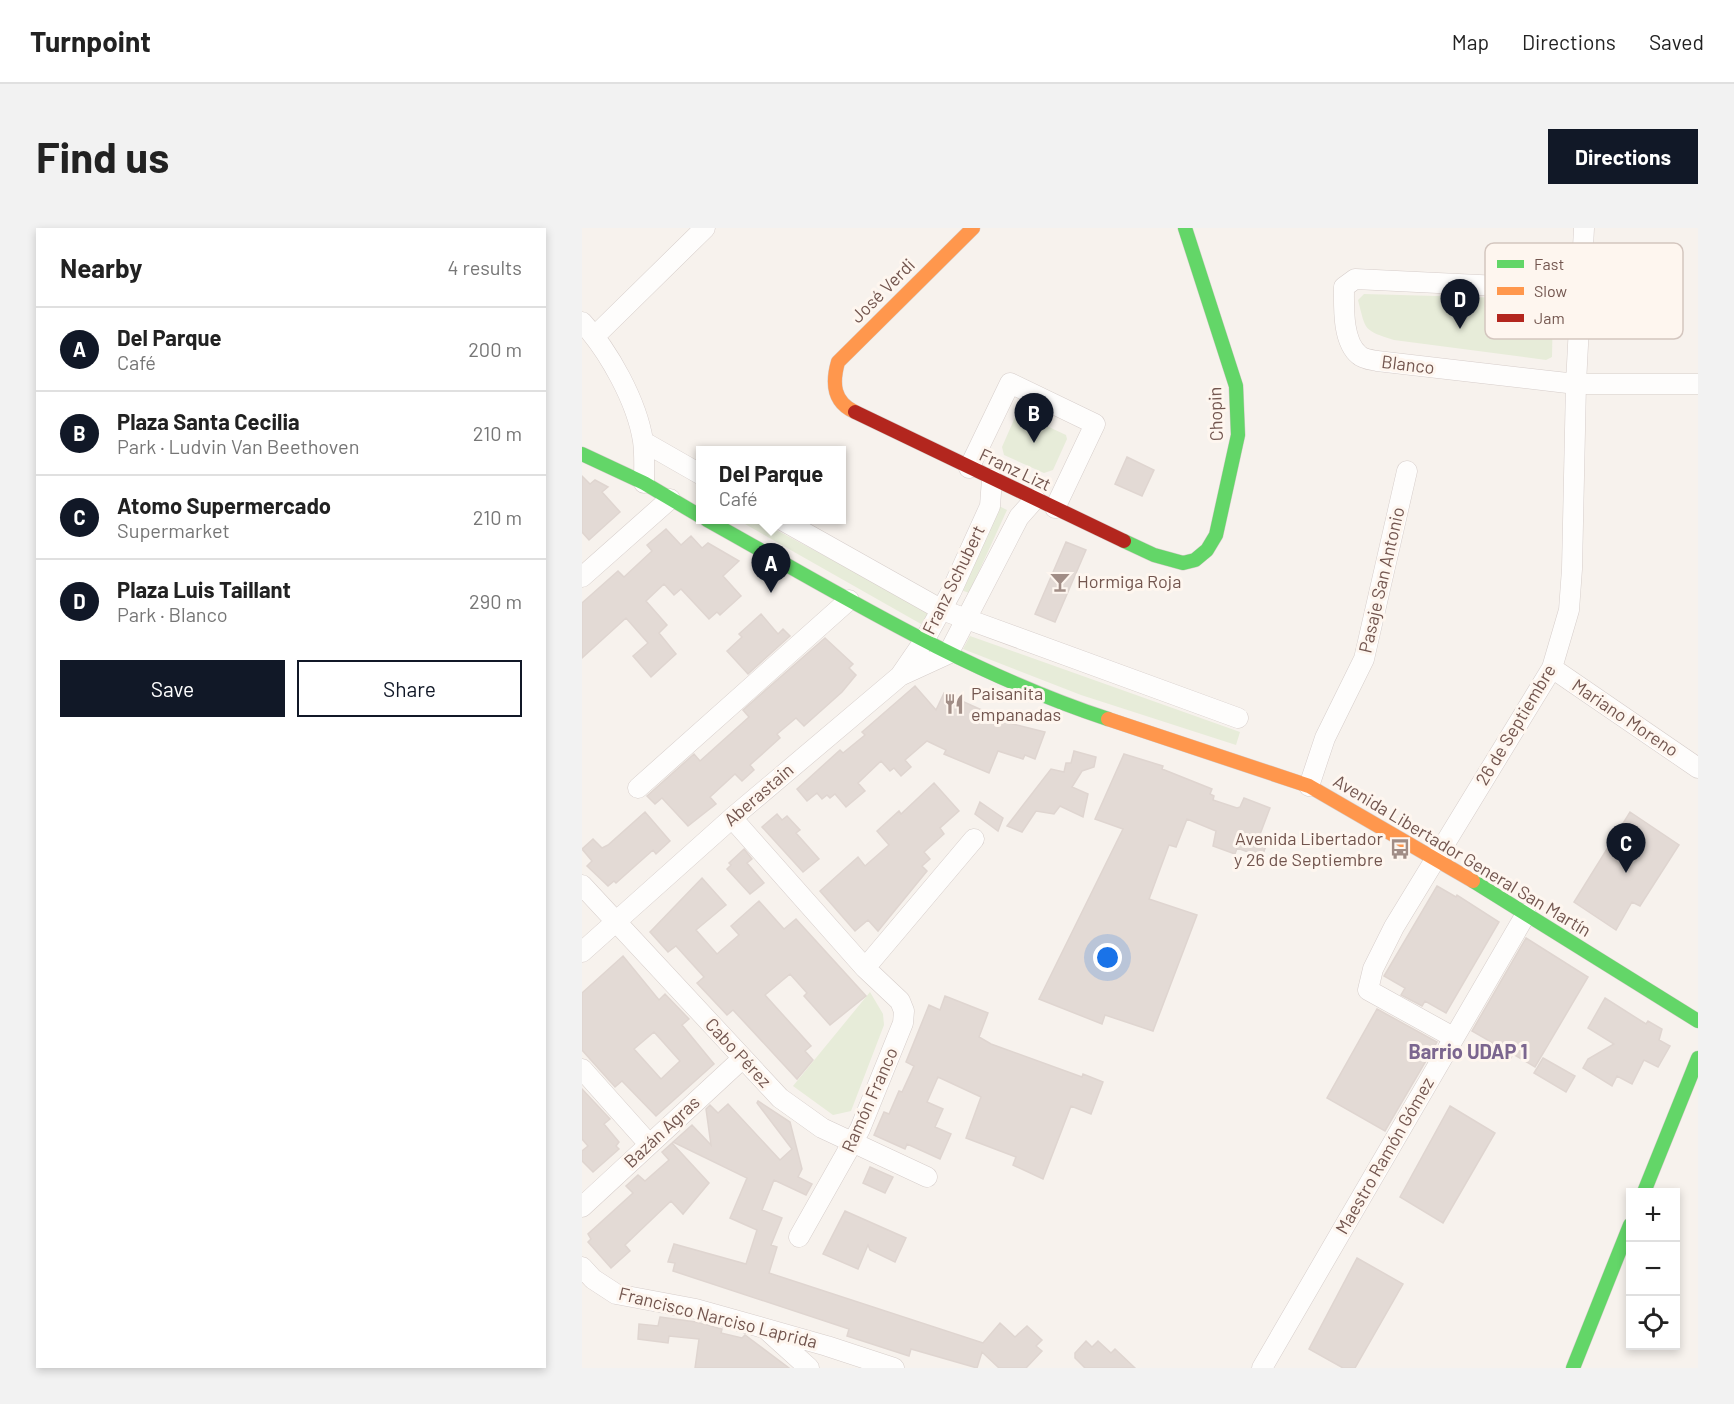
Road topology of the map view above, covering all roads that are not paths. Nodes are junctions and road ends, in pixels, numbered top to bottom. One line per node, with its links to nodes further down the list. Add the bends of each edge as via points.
1 (705, 228): 7 (street)
2 (973, 228): 11 (main road, José Verdi, via 838,362)
3 (1185, 228): 25 (main road, Chopin, via 1236,386 1238,435 1216,535)
4 (1584, 228): 5 (street, 26 de Septiembre)
5 (1583, 243)
6 (1485, 285): 9 (street, Blanco, via 1355,279 1344,286 1350,343 1360,356 1377,361)
7 (589, 329): 12 (street, via 634,405)
8 (1578, 339): 9 (street, 26 de Septiembre)
9 (1576, 384): 10 (street, Blanco); 32 (street, 26 de Septiembre, via 1569,610)
10 (1698, 384)
11 (833, 387): 14 (main road, Franz Lizt, via 837,399 849,409)
12 (644, 442): 16 (street); 18 (street)
13 (582, 454): 18 (main road)
14 (969, 468): 17 (main road, Franz Lizt); 21 (street, via 1010,383 1095,424)
15 (1407, 471): 36 (street, Pasaje San Antonio, via 1364,659 1325,738)
16 (696, 472)
17 (992, 479): 20 (main road, Franz Lizt); 28 (street, Franz Schubert, via 990,506)
18 (644, 483): 19 (main road)
19 (670, 499): 22 (main road); 26 (street)
20 (1035, 499): 21 (main road, Franz Lizt); 29 (street, Franz Schubert, via 1019,517)
21 (1055, 508): 25 (main road, Franz Lizt, via 1154,555 1183,563)
22 (696, 514)
23 (716, 524): 27 (main road, Avenida Libertador General San Martín)
24 (791, 524): 28 (street)
25 (1196, 560)
26 (582, 577)
27 (849, 600): 30 (main road, Avenida Libertador General San Martín); 37 (street)
28 (942, 610): 29 (street); 30 (street, Franz Schubert)
29 (967, 620): 31 (street, Franz Schubert); 34 (street)
30 (924, 641): 31 (main road, Avenida Libertador General San Martín); 33 (street, Franz Schubert)
31 (948, 654): 33 (street, Aberastain); 36 (main road, Avenida Libertador General San Martín, via 1047,699)
32 (1552, 668): 35 (street, Mariano Moreno); 40 (street, 26 de Septiembre)
33 (900, 676): 38 (street, Aberastain)
34 (1238, 718)
35 (1698, 768)
36 (1310, 786): 40 (main road, Avenida Libertador General San Martín)
37 (638, 788)
38 (732, 818): 43 (street, Aberastain); 45 (street, Ramón Franco)
39 (974, 839): 45 (street)
40 (1436, 858): 42 (main road, Avenida Libertador General San Martín); 47 (street, 26 de Septiembre, via 1394,927 1373,969 1368,990)
41 (582, 885): 43 (street, Cabo Pérez)
42 (1526, 914): 46 (main road, Avenida Libertador General San Martín); 47 (street, Maestro Ramón Gómez)
43 (616, 921): 44 (street, Aberastain); 48 (street, Cabo Pérez)
44 (582, 952)
45 (866, 968): 52 (street, Ramón Franco, via 900,1001 904,1011 903,1023)
46 (1698, 1021)
47 (1453, 1037): 62 (street, Maestro Ramón Gómez)
48 (743, 1058): 51 (street, Bazán Agras); 52 (street, Cabo Pérez, via 780,1098)
49 (1698, 1058): 54 (main road)
50 (582, 1069): 51 (street)
51 (649, 1144): 55 (street, Bazán Agras)
52 (853, 1144): 53 (street, Cabo Pérez); 57 (street, Ramón Franco)
53 (927, 1177)
54 (1646, 1188)
55 (582, 1207)
56 (1626, 1235): 63 (main road)
57 (799, 1237)
58 (582, 1267): 59 (street, Francisco Narciso Laprida, via 616,1294 696,1308)
59 (765, 1328): 60 (street); 61 (street, Francisco Narciso Laprida)
60 (809, 1368)
61 (894, 1368)
62 (1262, 1368)
63 (1573, 1368)

